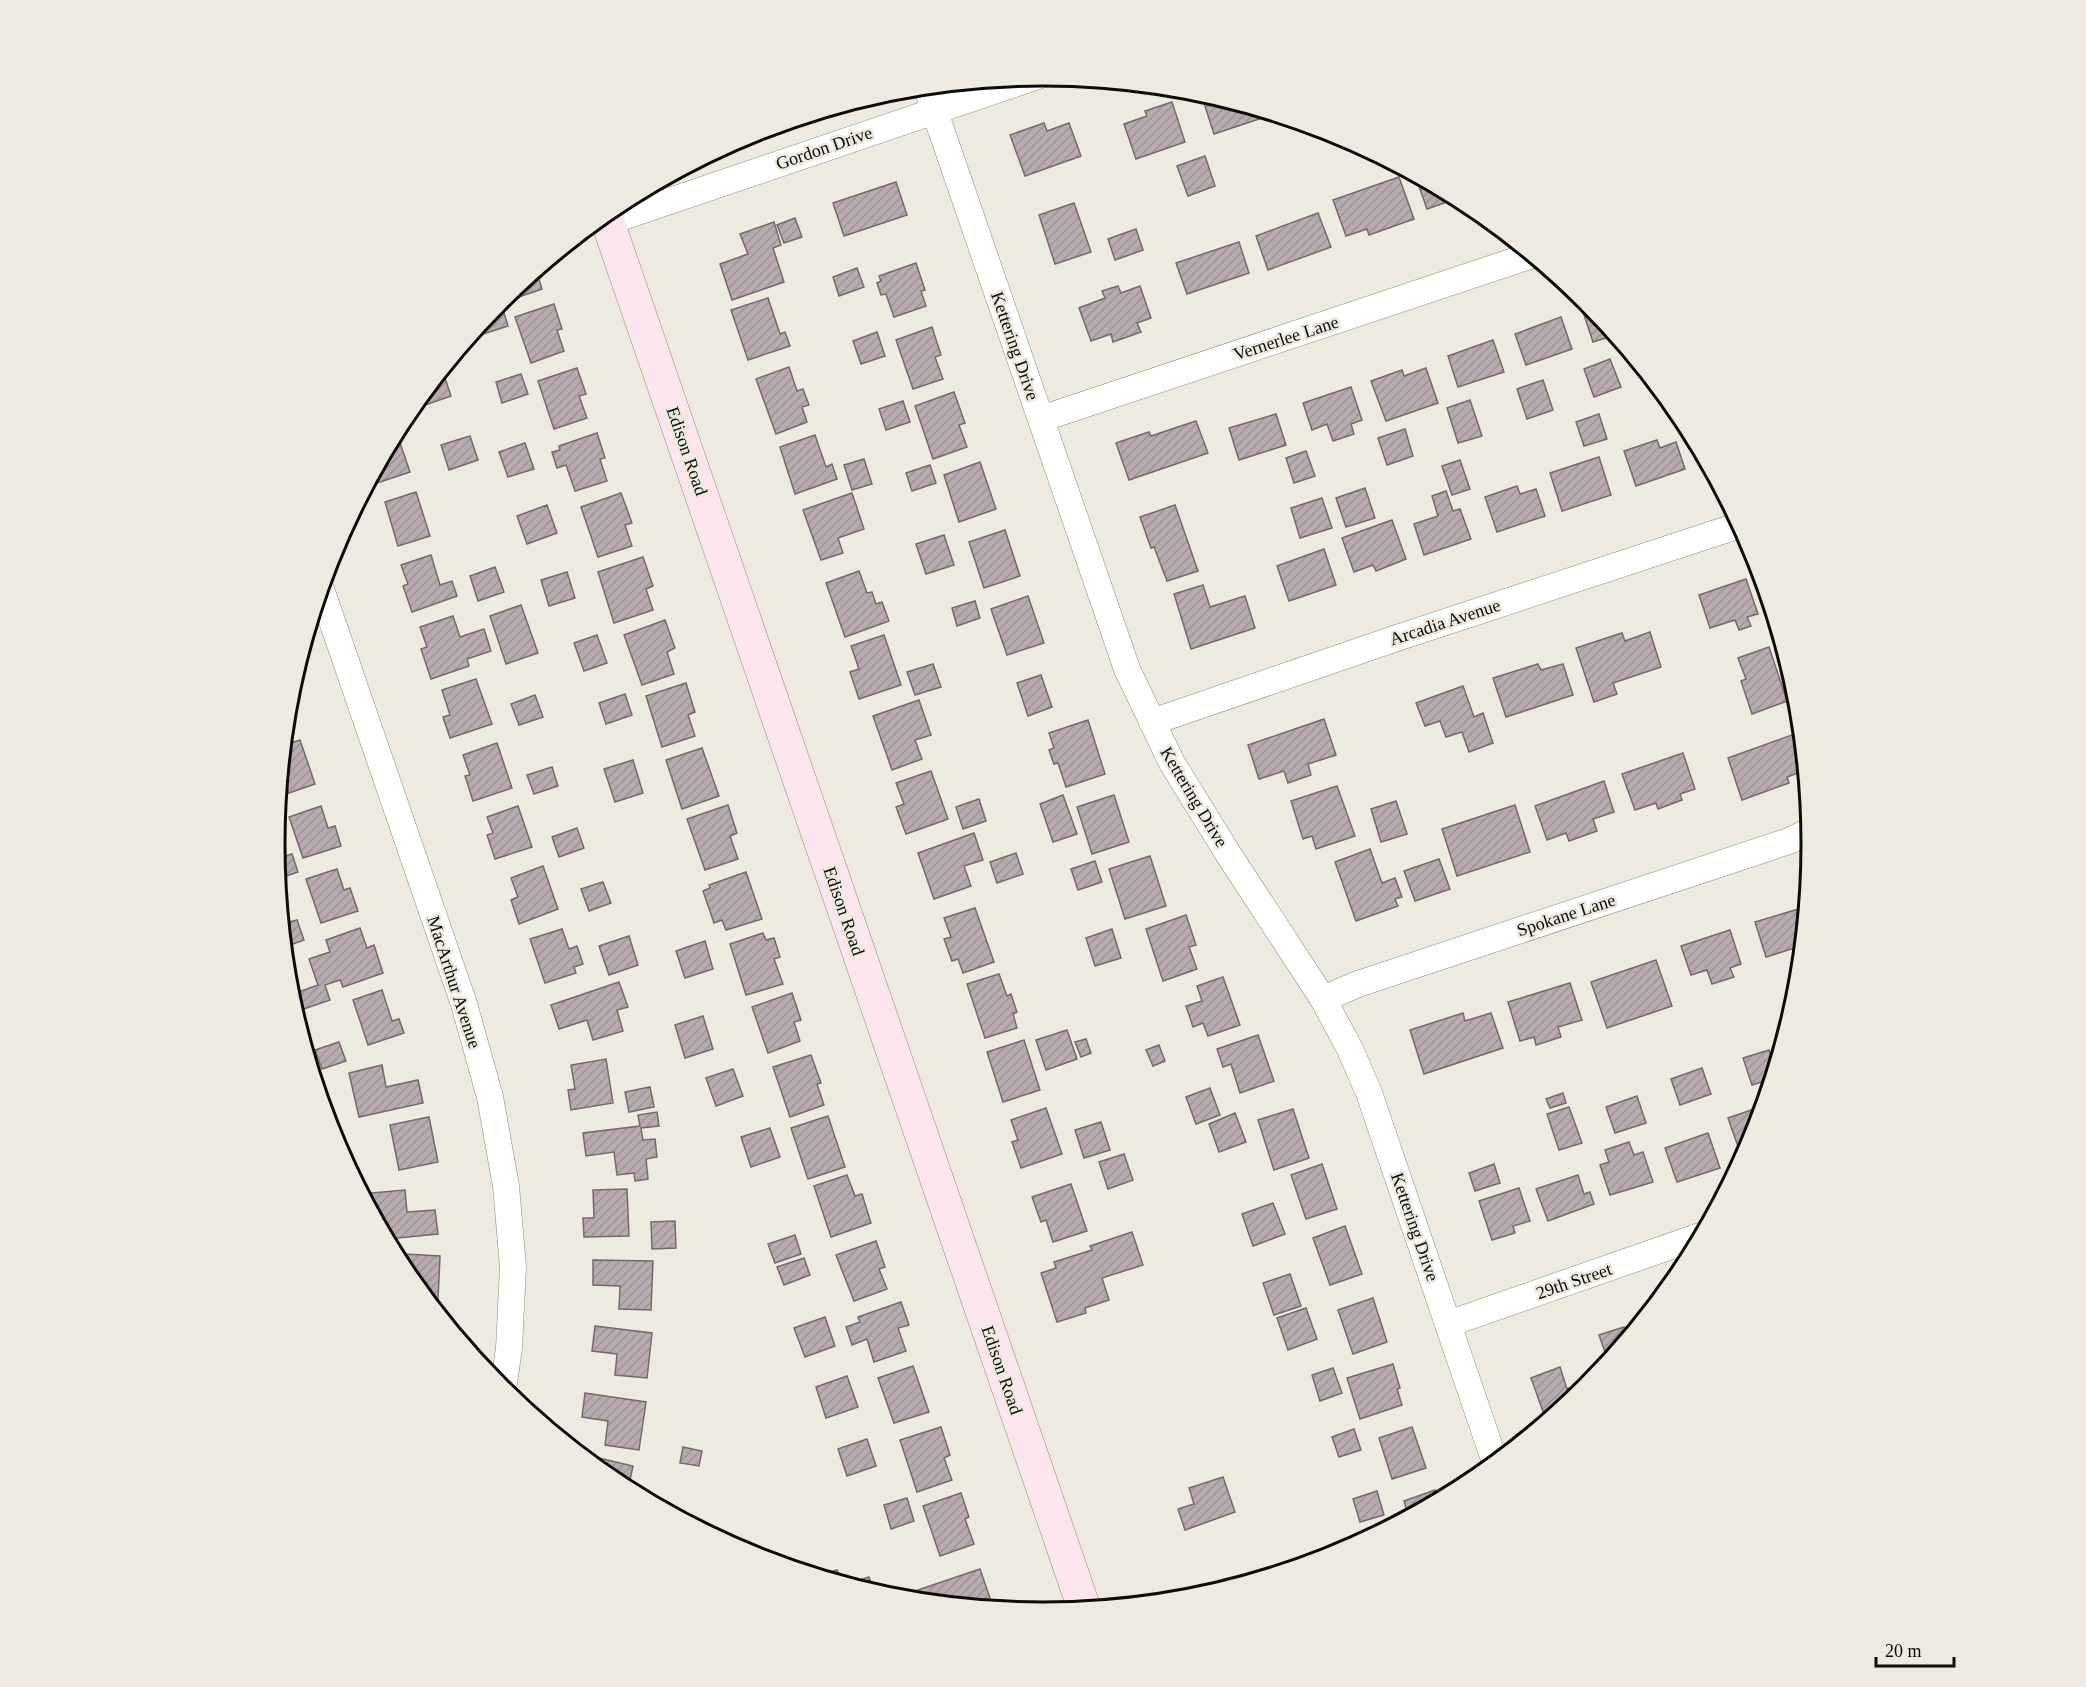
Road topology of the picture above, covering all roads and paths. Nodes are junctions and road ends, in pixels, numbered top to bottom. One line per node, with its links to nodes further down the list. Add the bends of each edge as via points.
1 (1006, 87): 3 (street, Gordon Drive)
2 (929, 95): 3 (street, Kettering Drive)
3 (934, 111): 4 (street, Gordon Drive); 7 (street, Kettering Drive)
4 (623, 213)
5 (608, 223): 17 (main road, Edison Road)
6 (1523, 258): 7 (street, Vernerlee Lane)
7 (1041, 419): 10 (street, Kettering Drive, via 1117,642)
8 (1732, 528): 10 (street, Arcadia Avenue)
9 (325, 600): 15 (street, MacArthur Avenue, via 464,1004 490,1097 506,1186 513,1267)
10 (1152, 722): 12 (street, Kettering Drive, via 1172,763)
11 (1801, 835): 12 (street, Spokane Lane)
12 (1323, 999): 14 (street, Kettering Drive, via 1369,1094)
13 (1688, 1240): 14 (street, 29th Street)
14 (1448, 1324): 16 (street, Kettering Drive)
15 (505, 1377)
16 (1491, 1454)
17 (1081, 1600)

